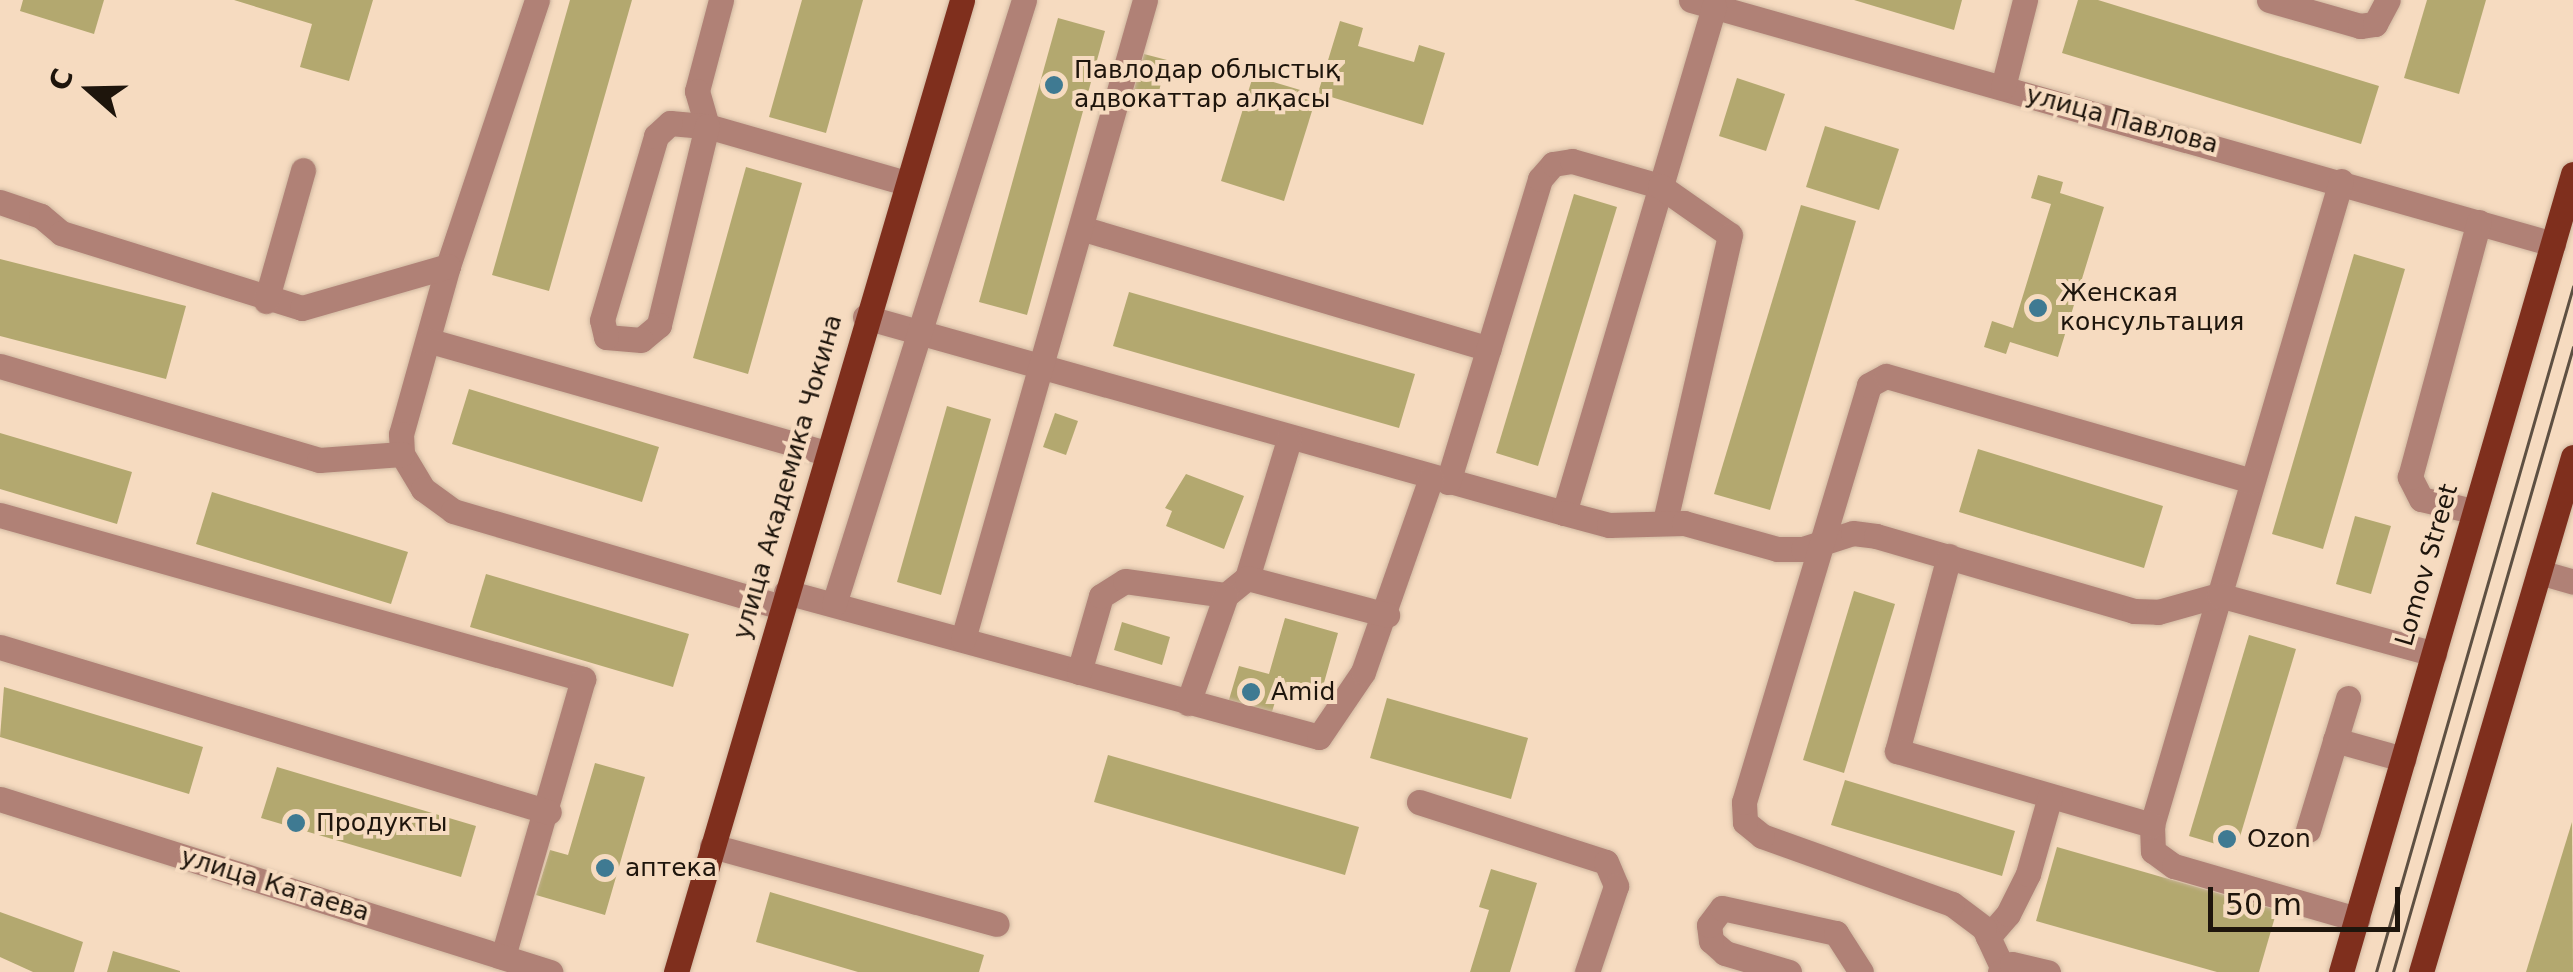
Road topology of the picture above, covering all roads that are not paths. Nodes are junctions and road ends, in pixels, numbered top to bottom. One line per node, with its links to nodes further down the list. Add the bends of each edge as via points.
1 (538, 0): 22 (street)
2 (721, 0): 12 (street, via 697,92)
3 (962, 0): 16 (main road, улица Академика Чокина)
4 (1024, 0): 25 (street)
5 (2025, 0): 11 (street)
6 (2269, 0): 7 (street, via 2360,26 2375,24)
7 (2388, 0)
8 (1136, 2): 20 (street)
9 (1702, 3): 10 (street, улица Павлова); 17 (street)
10 (1776, 12): 11 (street, улица Павлова)
11 (2003, 87): 15 (street, улица Павлова)
12 (707, 126): 12 (street, via 670,124 656,136 602,320 606,337 641,340 659,325); 16 (street)
13 (303, 170): 23 (street)
14 (2573, 174): 21 (main road, Lomov Street)
15 (2341, 181): 19 (street, улица Павлова); 35 (street)
16 (906, 183): 24 (main road, улица Академика Чокина)
17 (1660, 186): 27 (street, via 1572,162 1546,170); 37 (street); 39 (street, via 1730,235)
18 (0, 202): 23 (street, via 41,216 62,234)
19 (2478, 222): 21 (street, улица Павлова); 36 (street, via 2410,477 2421,500)
20 (1084, 229): 27 (street); 29 (street)
21 (2553, 244): 36 (main road, Lomov Street)
22 (448, 266): 23 (street, via 302,308); 26 (street)
23 (266, 301)
24 (865, 317): 25 (street); 31 (main road, улица Академика Чокина)
25 (918, 331): 29 (street); 48 (street)
26 (430, 341): 31 (street); 32 (street, via 401,434)
27 (1488, 349): 34 (street)
28 (0, 366): 32 (street, via 319,460)
29 (1043, 368): 30 (street); 50 (street)
30 (1289, 440): 34 (street); 43 (street)
31 (826, 453): 47 (main road, улица Академика Чокина)
32 (402, 454): 47 (street, via 423,489 452,511)
33 (2573, 457): 42 (main road)
34 (1440, 480): 37 (street); 49 (street)
35 (2252, 481): 40 (street, via 1876,377); 46 (street)
36 (2473, 511): 52 (main road, Lomov Street)
37 (1564, 513): 39 (street, via 1608,525)
38 (0, 514): 61 (street, via 582,679)
39 (1665, 520): 40 (street, via 1777,549)
40 (1824, 541): 41 (street, via 1876,536); 67 (street, via 1744,802 1745,822 1762,836 1952,904)
41 (1949, 556): 46 (street, via 2134,611 2158,612); 58 (street, via 1898,751)
42 (2539, 572): 44 (street); 77 (main road)
43 (1246, 578): 45 (street); 49 (street)
44 (2573, 582)
45 (1226, 595): 53 (street, via 1140,581 1111,584 1094,610); 55 (street)
46 (2219, 595): 52 (street); 62 (street)
47 (784, 599): 48 (street); 64 (main road, улица Академика Чокина)
48 (834, 604): 50 (street)
49 (1387, 615): 55 (street, via 1363,672 1319,738)
50 (963, 639): 53 (street)
51 (0, 647): 61 (street)
52 (2434, 654): 57 (main road, Lomov Street)
53 (1079, 672): 55 (street)
54 (2348, 698): 56 (street)
55 (1188, 703)
56 (2335, 740): 57 (street); 63 (street)
57 (2403, 760): 65 (main road, Lomov Street)
58 (2050, 796): 62 (street); 67 (street, via 2028,874)
59 (0, 799): 68 (street, улица Катаева)
60 (1419, 802): 72 (street, via 1606,862 1616,886)
61 (549, 812): 68 (street)
62 (2152, 825): 65 (street, via 2153,851 2174,866)
63 (2308, 830)
64 (712, 846): 66 (street); 71 (main road, улица Академика Чокина)
65 (2356, 919): 76 (main road, Lomov Street)
66 (997, 924)
67 (1988, 937): 69 (street)
68 (503, 957): 70 (street, улица Катаева)
69 (2002, 970): 75 (street, via 2025,964)
70 (550, 972)
71 (676, 972)
72 (1587, 972)
73 (1789, 972): 74 (street, via 1725,953 1712,941 1709,924 1722,908 1836,933)
74 (1861, 972)
75 (2048, 972)
76 (2341, 972)
77 (2421, 972)

